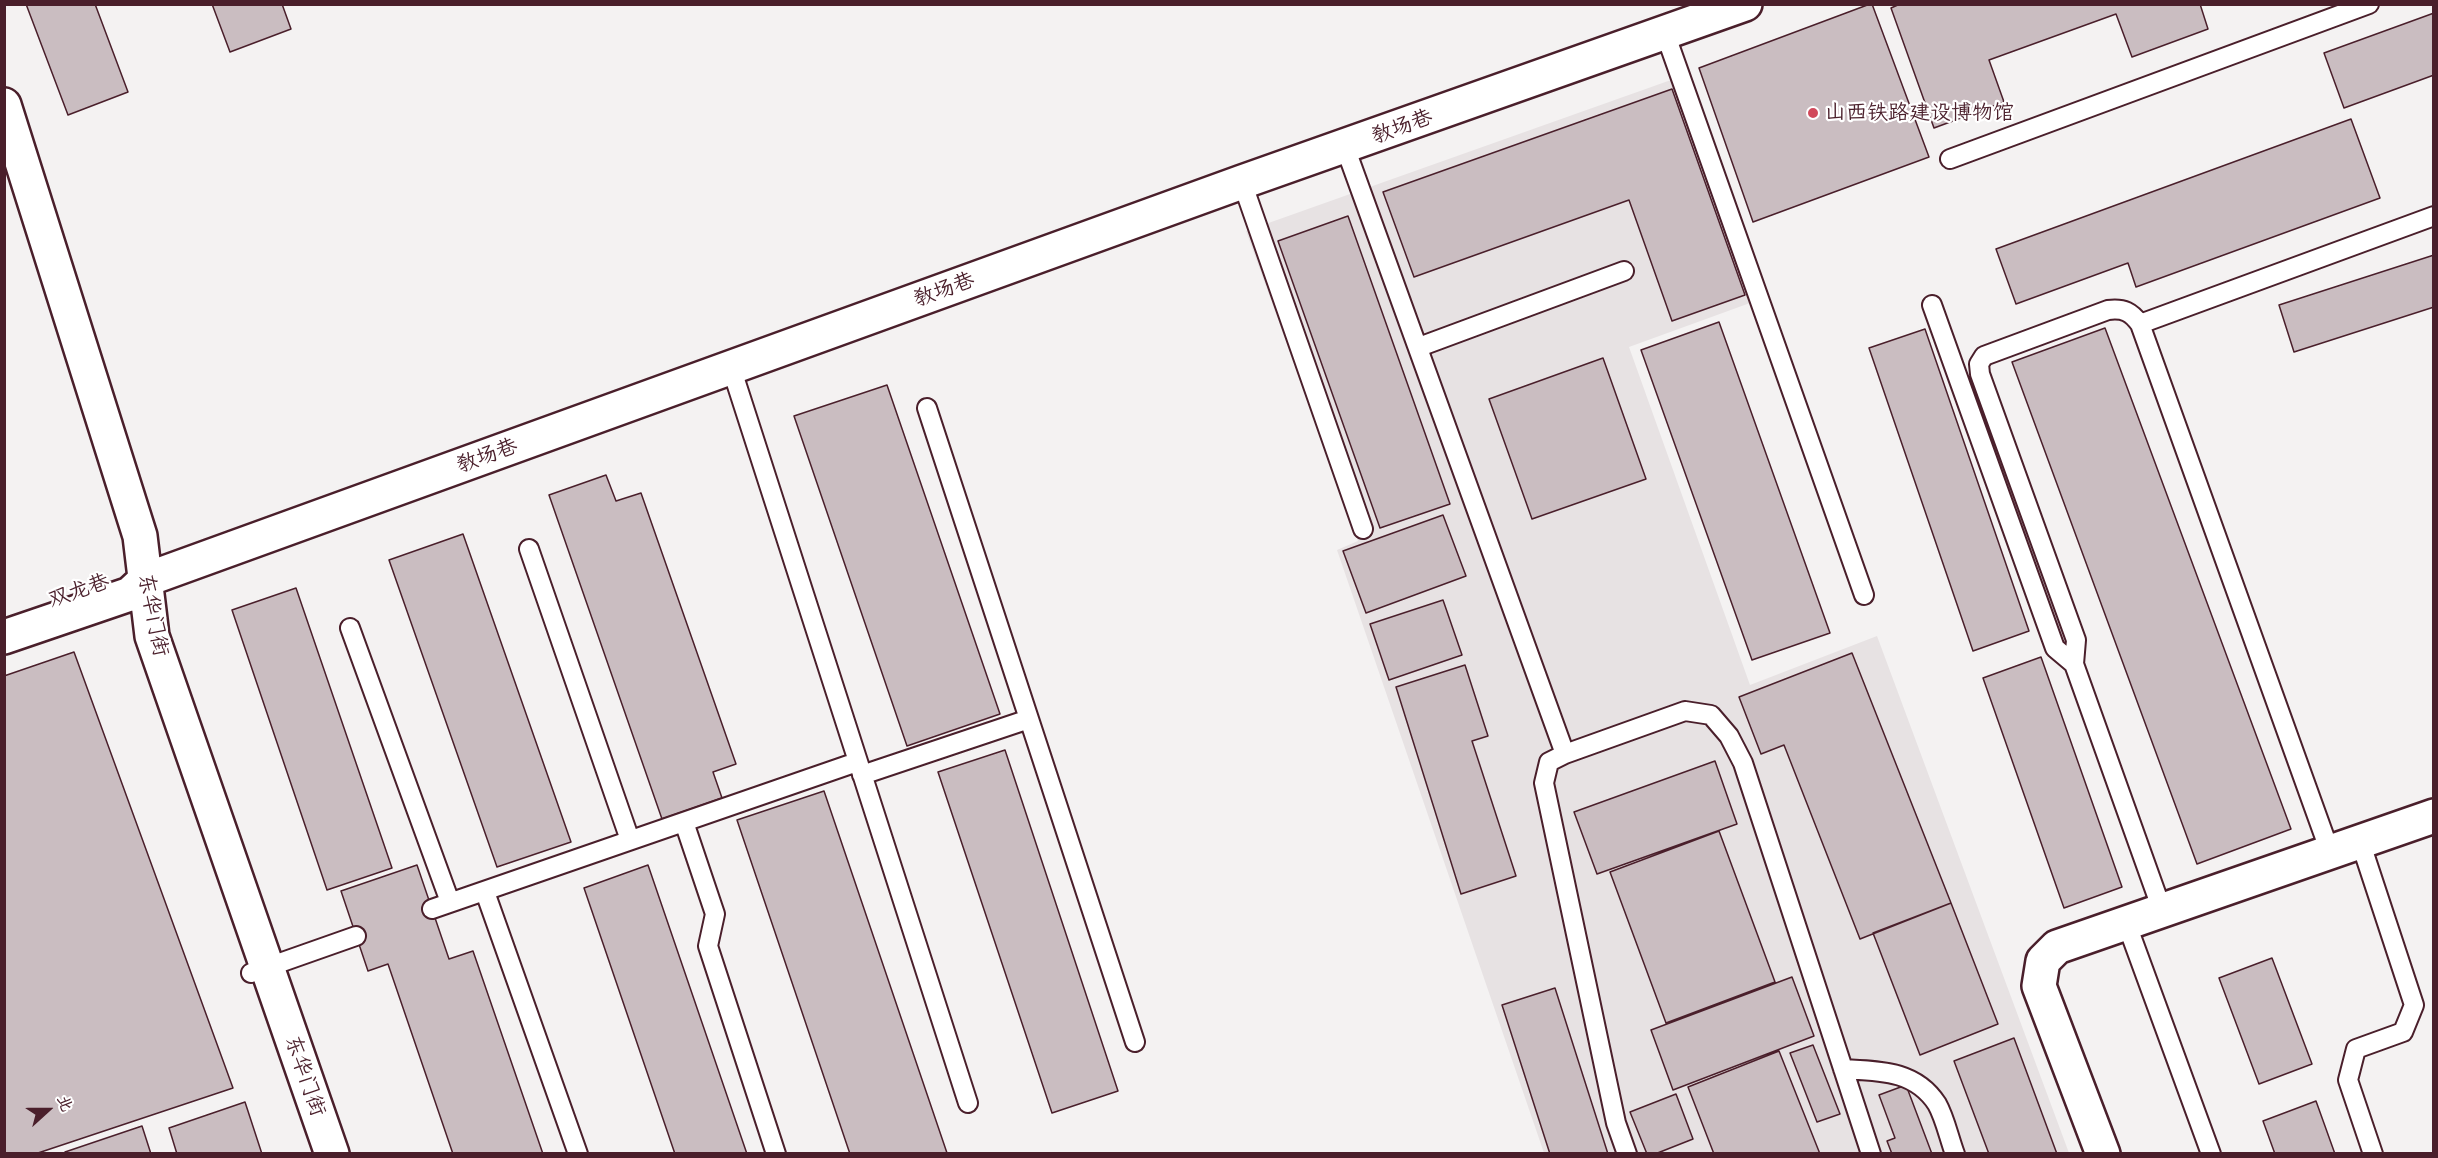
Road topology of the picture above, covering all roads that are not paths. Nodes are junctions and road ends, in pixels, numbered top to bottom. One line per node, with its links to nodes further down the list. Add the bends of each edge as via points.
1 (1745, 4): 3 (street, 教场巷)
2 (2369, 4): 6 (lane)
3 (1665, 33): 5 (street, 教场巷); 19 (lane)
4 (4, 105): 18 (street, 东华门街, via 140,536)
5 (1345, 147): 8 (street, 教场巷); 13 (lane)
6 (1950, 159)
7 (4, 163): 18 (street, 东华门街, via 125,538)
8 (1242, 182): 14 (street, 教场巷); 16 (lane)
9 (2433, 216): 12 (lane)
10 (1624, 272): 13 (lane)
11 (1932, 305): 23 (lane, via 2055,648)
12 (2140, 324): 23 (lane, via 2131,313 2108,309 1984,356 1979,364 2076,640); 30 (lane)
13 (1419, 347): 25 (lane)
14 (730, 367): 18 (street, 教场巷); 26 (lane)
15 (927, 408): 24 (lane)
16 (1363, 529)
17 (529, 549): 29 (lane)
18 (134, 583): 20 (street, 双龙巷); 22 (street, 双龙巷); 37 (street, 东华门街)
19 (1864, 595)
20 (4, 616)
21 (350, 628): 32 (lane)
22 (4, 637)
23 (2074, 664): 34 (lane)
24 (1029, 719): 26 (lane); 38 (lane)
25 (1565, 754): 39 (lane, via 1685,711 1711,716 1729,736 1743,764); 45 (lane, via 1549,762 1544,783 1616,1123)
26 (859, 768): 28 (lane); 40 (lane)
27 (2433, 816): 30 (street)
28 (684, 822): 29 (lane); 44 (lane, via 715,914 708,946)
29 (630, 840): 31 (lane)
30 (2345, 847): 34 (street); 50 (lane, via 2414,1005 2403,1032 2356,1049 2348,1080)
31 (485, 892): 32 (lane); 43 (lane)
32 (450, 902): 33 (lane)
33 (432, 909)
34 (2162, 910): 35 (street)
35 (2126, 922): 48 (street, via 2057,947 2043,961 2040,986); 49 (lane)
36 (356, 936): 37 (lane)
37 (259, 970): 41 (street, 东华门街); 42 (street, 东华门街)
38 (1135, 1042)
39 (1844, 1069): 46 (lane); 47 (lane, via 1889,1071 1915,1081 1937,1104)
40 (968, 1103)
41 (314, 1154)
42 (332, 1154)
43 (578, 1154)
44 (776, 1154)
45 (1627, 1154)
46 (1872, 1154)
47 (1955, 1154)
48 (2103, 1154)
49 (2211, 1154)
50 (2373, 1154)

